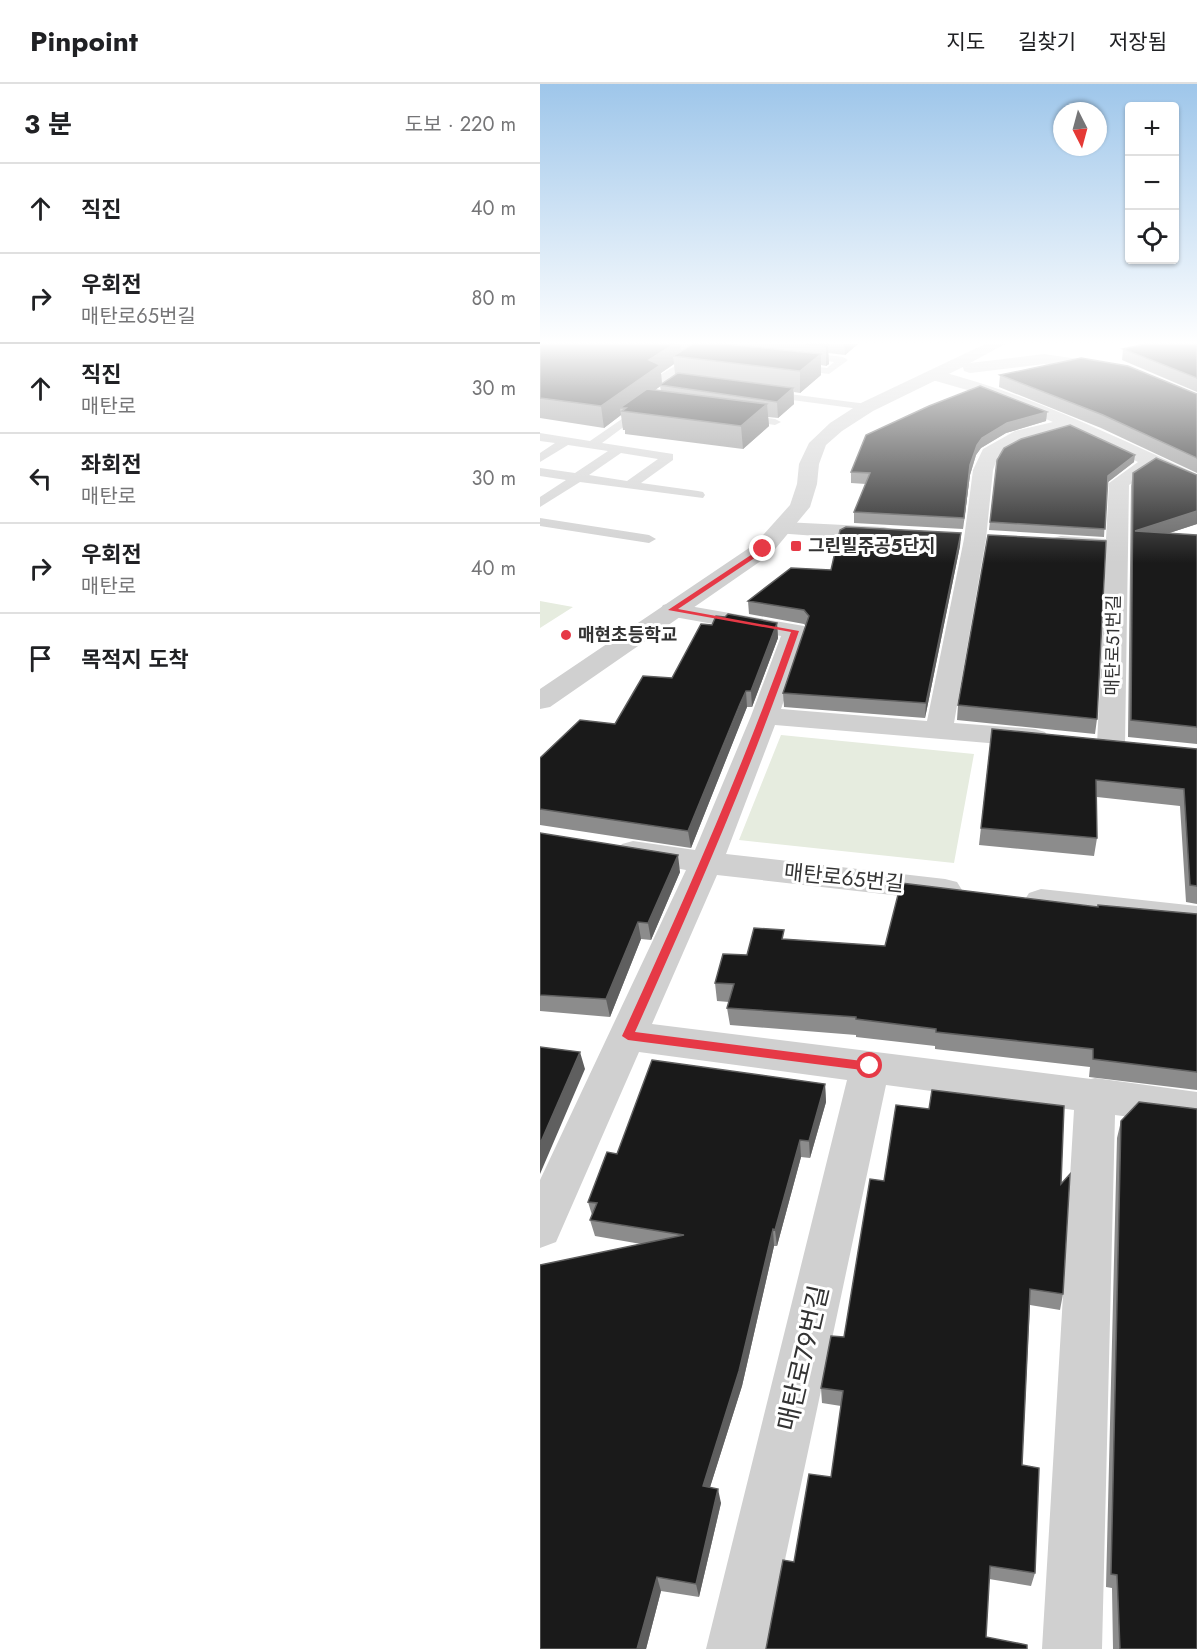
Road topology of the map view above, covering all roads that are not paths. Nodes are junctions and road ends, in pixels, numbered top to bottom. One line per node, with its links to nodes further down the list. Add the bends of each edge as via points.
1 (631, 417): 9 (lane)
2 (737, 417): 5 (lane)
3 (851, 417): 20 (street, via 818,443 800,507)
4 (1056, 417): 6 (street)
5 (776, 422)
6 (1071, 423): 12 (street); 24 (street, via 1022,435 990,453 983,470)
7 (540, 437): 8 (lane)
8 (566, 441): 9 (lane); 11 (lane)
9 (592, 445): 10 (lane)
10 (619, 449): 14 (lane); 16 (lane, via 669,457)
11 (540, 458)
12 (1153, 461): 15 (street); 27 (street, 매탄로51번길, via 1119,483)
13 (540, 472): 14 (lane)
14 (576, 477): 16 (lane); 18 (lane)
15 (1197, 482)
16 (630, 485): 17 (lane)
17 (698, 495)
18 (540, 503)
19 (540, 522): 23 (lane)
20 (784, 528): 21 (street); 28 (street, via 763,549)
21 (903, 535)
22 (951, 537): 24 (street)
23 (650, 539)
24 (975, 539): 25 (street); 31 (street)
25 (999, 540)
26 (1046, 542): 27 (street)
27 (1116, 546): 31 (street, 매탄로51번길, via 1099,744)
28 (672, 610): 29 (street); 30 (street, via 795,631)
29 (540, 701)
30 (765, 716): 31 (street); 33 (street)
31 (939, 729)
32 (599, 846): 33 (street, 매탄로65번길)
33 (706, 863): 34 (street, 매탄로65번길); 37 (street)
34 (975, 893)
35 (1010, 897): 36 (street)
36 (1197, 918)
37 (628, 1036): 38 (street); 41 (street)
38 (870, 1066): 39 (street); 42 (street, 매탄로79번길)
39 (1095, 1094): 40 (street); 43 (street)
40 (1197, 1109)
41 (540, 1228)
42 (736, 1649)
43 (1072, 1649)

